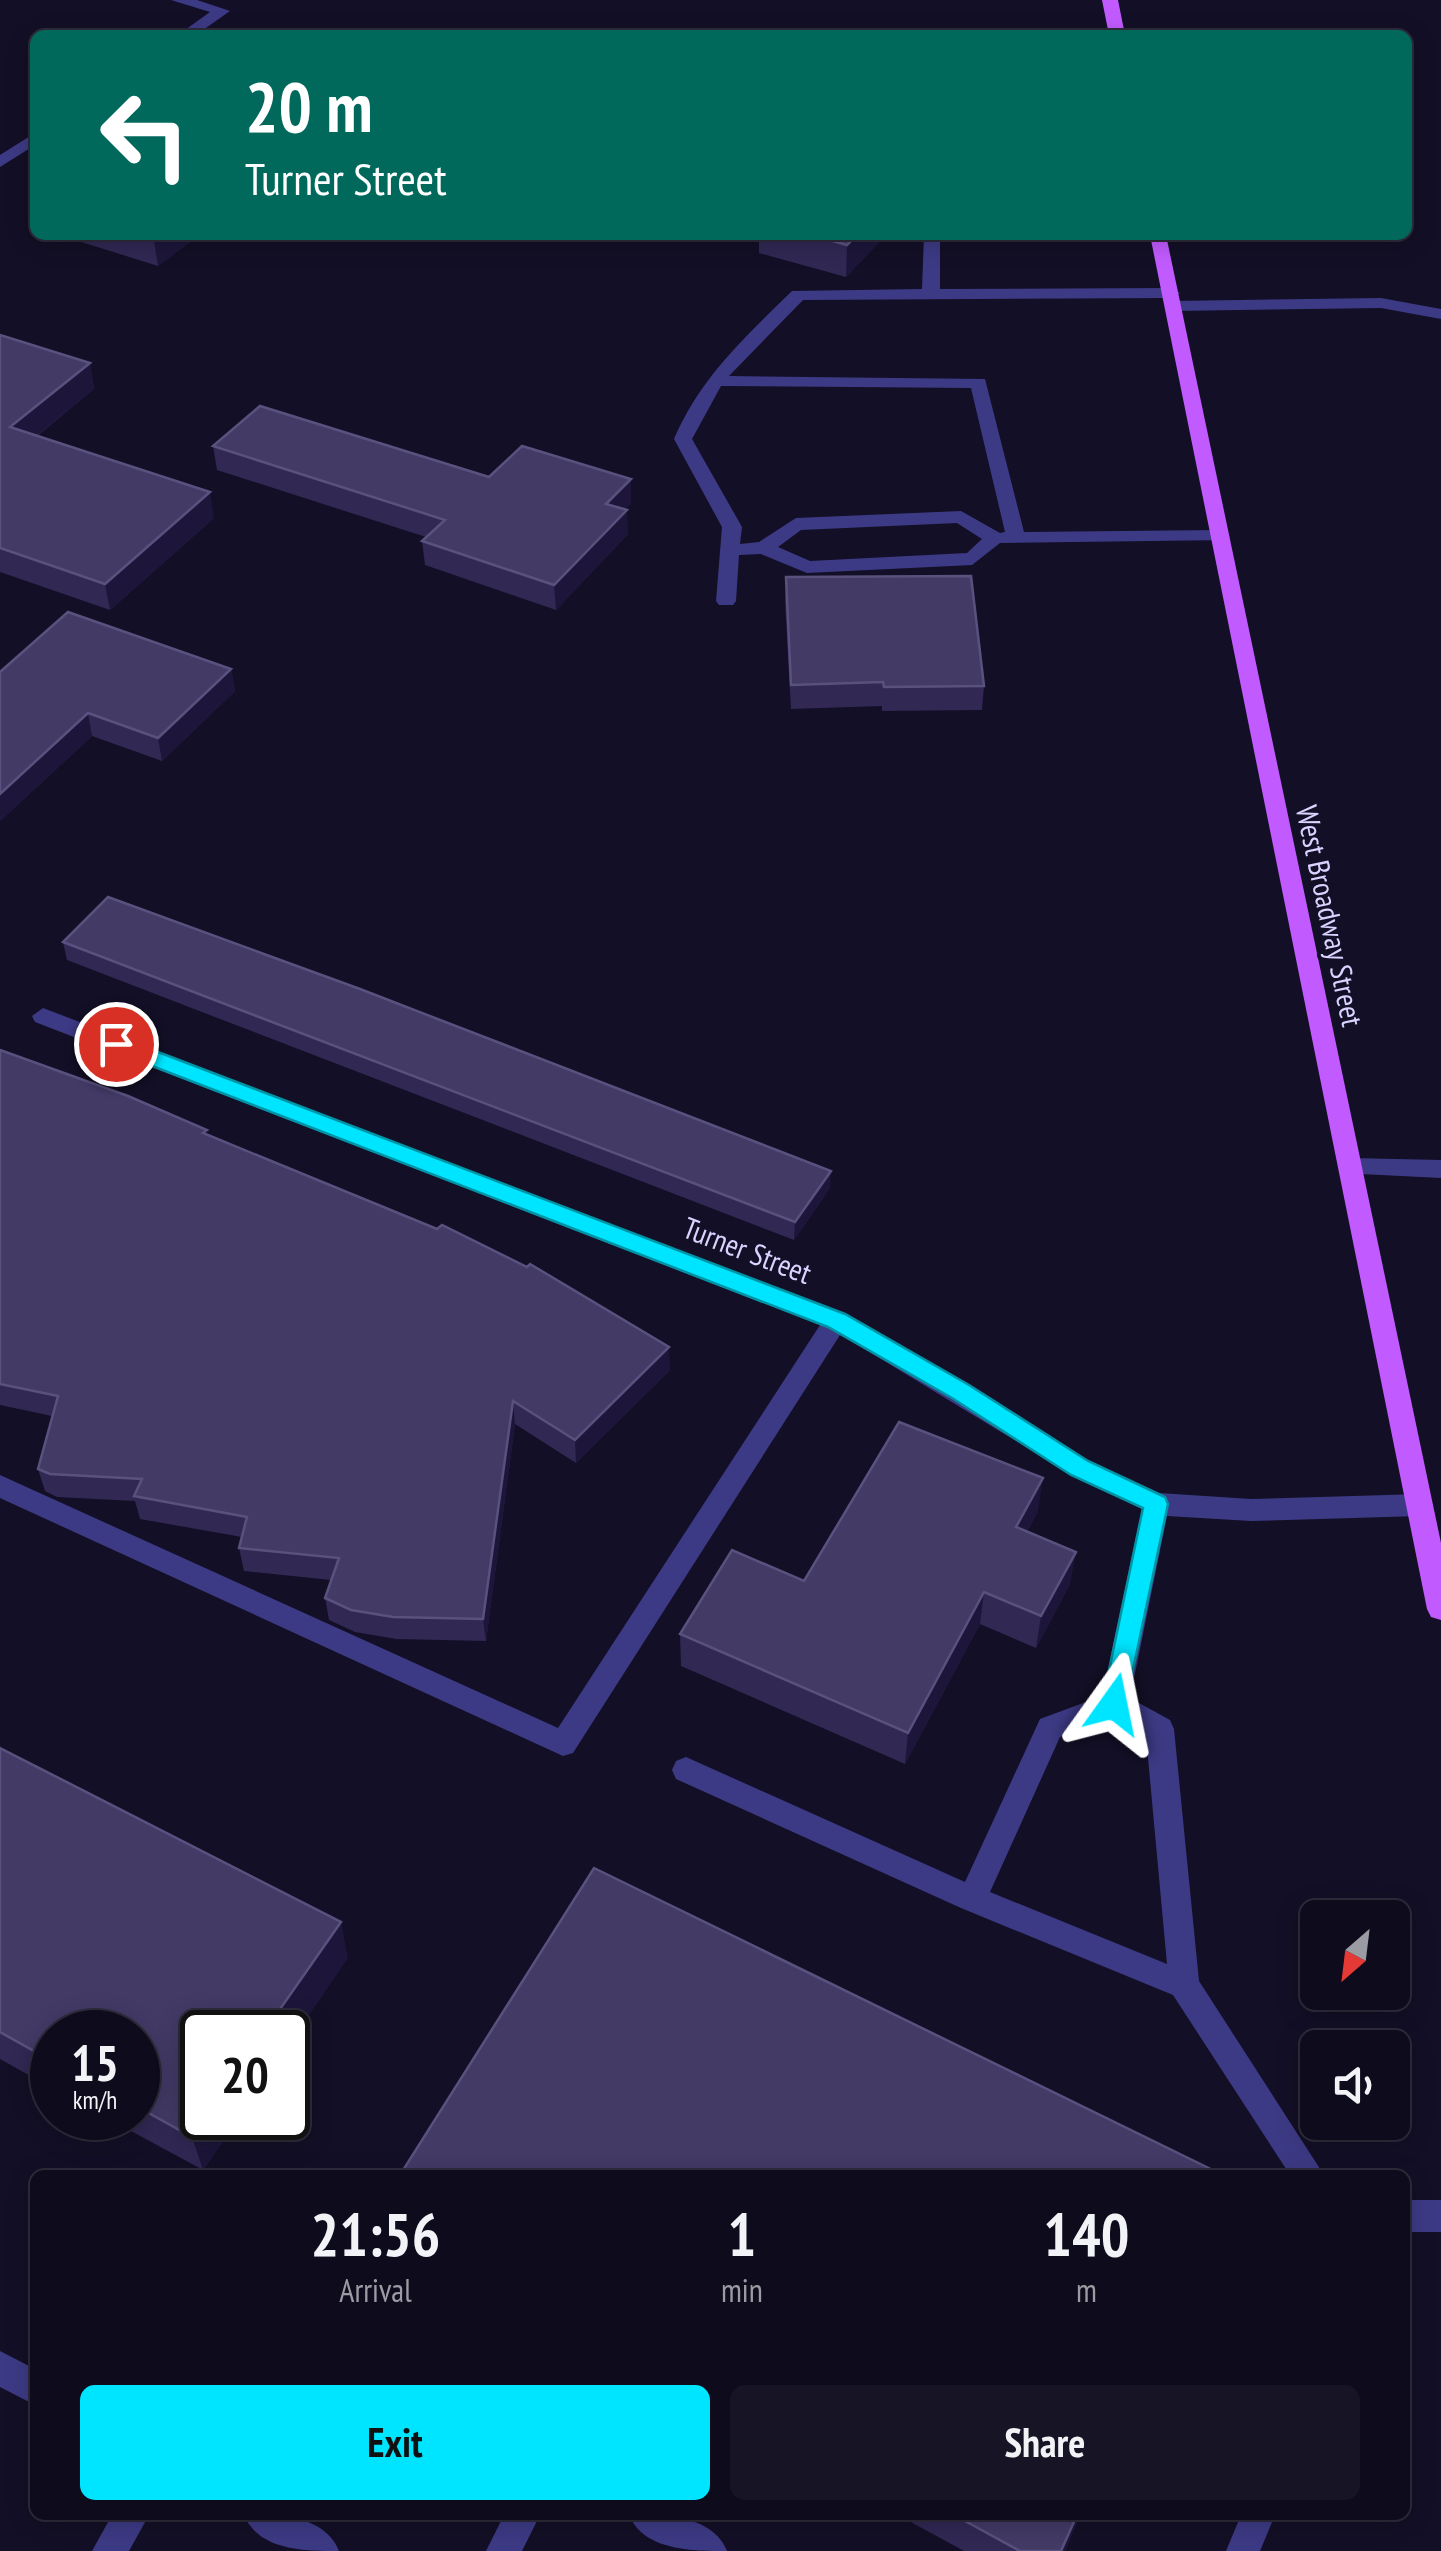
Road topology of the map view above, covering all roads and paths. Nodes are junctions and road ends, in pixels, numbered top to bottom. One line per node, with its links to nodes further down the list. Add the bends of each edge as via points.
1 (180, 0): 3 (street, via 222,11)
2 (1110, 0): 4 (main road)
3 (194, 30)
4 (1116, 30)
5 (30, 141): 6 (street)
6 (0, 162)
7 (932, 240): 9 (street)
8 (1159, 240): 10 (main road, West Broadway Street)
9 (931, 294): 10 (street); 12 (street, via 798,295)
10 (1172, 300): 11 (street, via 1381,303); 13 (main road, West Broadway Street)
11 (1441, 314)
12 (714, 381): 15 (street, via 979,383); 17 (street, via 684,439 732,527)
13 (1220, 536): 15 (street); 20 (main road, West Broadway Street)
14 (994, 538): 15 (street); 16 (street, via 972,559 844,565 808,566); 16 (street, via 961,517 814,523 796,524)
15 (1016, 538)
16 (764, 548): 17 (street)
17 (730, 550): 18 (street)
18 (726, 601)
19 (44, 1016): 22 (street, Turner Street)
20 (1350, 1167): 21 (street); 25 (main road, West Broadway Street)
21 (1441, 1169)
22 (836, 1320): 23 (street, via 563,1744); 24 (street, Turner Street, via 1080,1468)
23 (0, 1486)
24 (1156, 1504): 25 (street, Turner Street, via 1252,1510); 27 (street)
25 (1420, 1505): 26 (main road, West Broadway Street)
26 (1441, 1609)
27 (1114, 1704): 29 (street, via 1050,1728); 30 (street, via 1160,1729)
28 (686, 1770): 29 (street)
29 (972, 1899): 30 (street)
30 (1184, 1984): 31 (street)
31 (1305, 2170)
32 (1410, 2216): 33 (street)
33 (1441, 2216)
34 (0, 2368): 35 (street)
35 (30, 2385)
36 (129, 2520): 41 (street)
37 (269, 2520): 42 (street)
38 (520, 2520): 43 (street)
39 (655, 2520): 44 (street)
40 (1256, 2520): 45 (street)
41 (109, 2551)
42 (322, 2551)
43 (503, 2551)
44 (710, 2551)
45 (1244, 2551)

